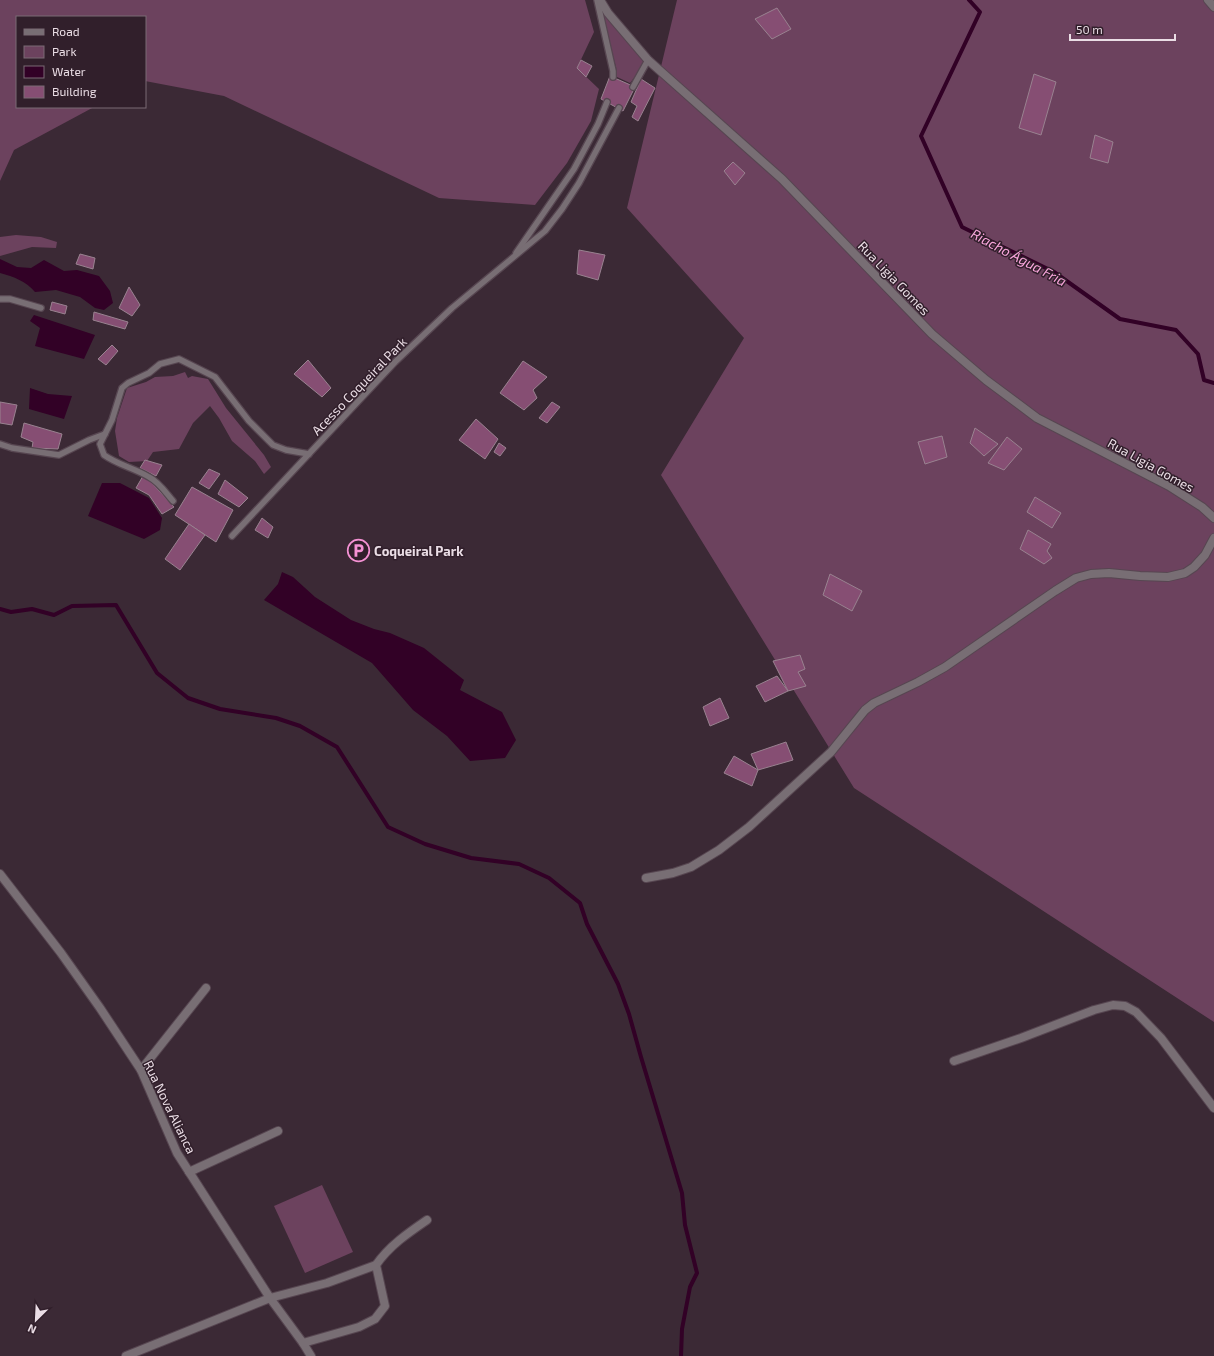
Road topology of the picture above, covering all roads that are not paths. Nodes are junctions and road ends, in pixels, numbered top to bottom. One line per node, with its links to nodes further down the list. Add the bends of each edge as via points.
1 (598, 0): 4 (street, Rua Ligia Gomes); 5 (lane, via 613,71)
2 (1208, 0): 3 (street)
3 (1214, 7)
4 (648, 60): 6 (lane); 16 (street, Rua Ligia Gomes, via 782,179 932,334 986,380 1037,418 1169,486 1202,507)
5 (612, 77)
6 (633, 87)
7 (607, 102): 9 (lane, Acesso Coqueiral Park, via 574,169)
8 (619, 108): 9 (lane, Acesso Coqueiral Park, via 562,209 545,230)
9 (511, 260): 14 (lane, Acesso Coqueiral Park, via 452,308 395,362)
10 (0, 299): 11 (lane, via 10,299)
11 (41, 308)
12 (105, 434): 13 (lane, via 60,455); 14 (lane, via 122,388 160,364 179,359 216,377 249,420 273,445); 15 (lane, via 100,444 104,455 150,477)
13 (0, 444)
14 (309, 454): 17 (lane, Acesso Coqueiral Park)
15 (173, 501)
16 (1214, 518)
17 (232, 536)
18 (1214, 538): 20 (street, via 1205,555 1185,573 1168,576 1091,574 1076,578 1055,590 945,667 874,703 865,710 831,752 749,827 719,850 691,867)
19 (0, 874): 23 (street, Rua Nova Alianca, via 61,953)
20 (646, 878)
21 (206, 988): 23 (street)
22 (954, 1061): 24 (street, via 1094,1010 1113,1004 1125,1006 1136,1012 1161,1038)
23 (140, 1070): 26 (street, Rua Nova Alianca, via 177,1153)
24 (1214, 1108)
25 (278, 1131): 26 (street)
26 (189, 1172): 29 (street, Rua Nova Alianca)
27 (427, 1220): 28 (street, via 405,1235)
28 (376, 1265): 29 (street, via 327,1283); 30 (street, via 385,1306 374,1319 359,1327)
29 (270, 1298): 30 (street, Rua Nova Alianca); 31 (street)
30 (303, 1343): 32 (street, Rua Nova Alianca)
31 (126, 1356)
32 (311, 1356)

